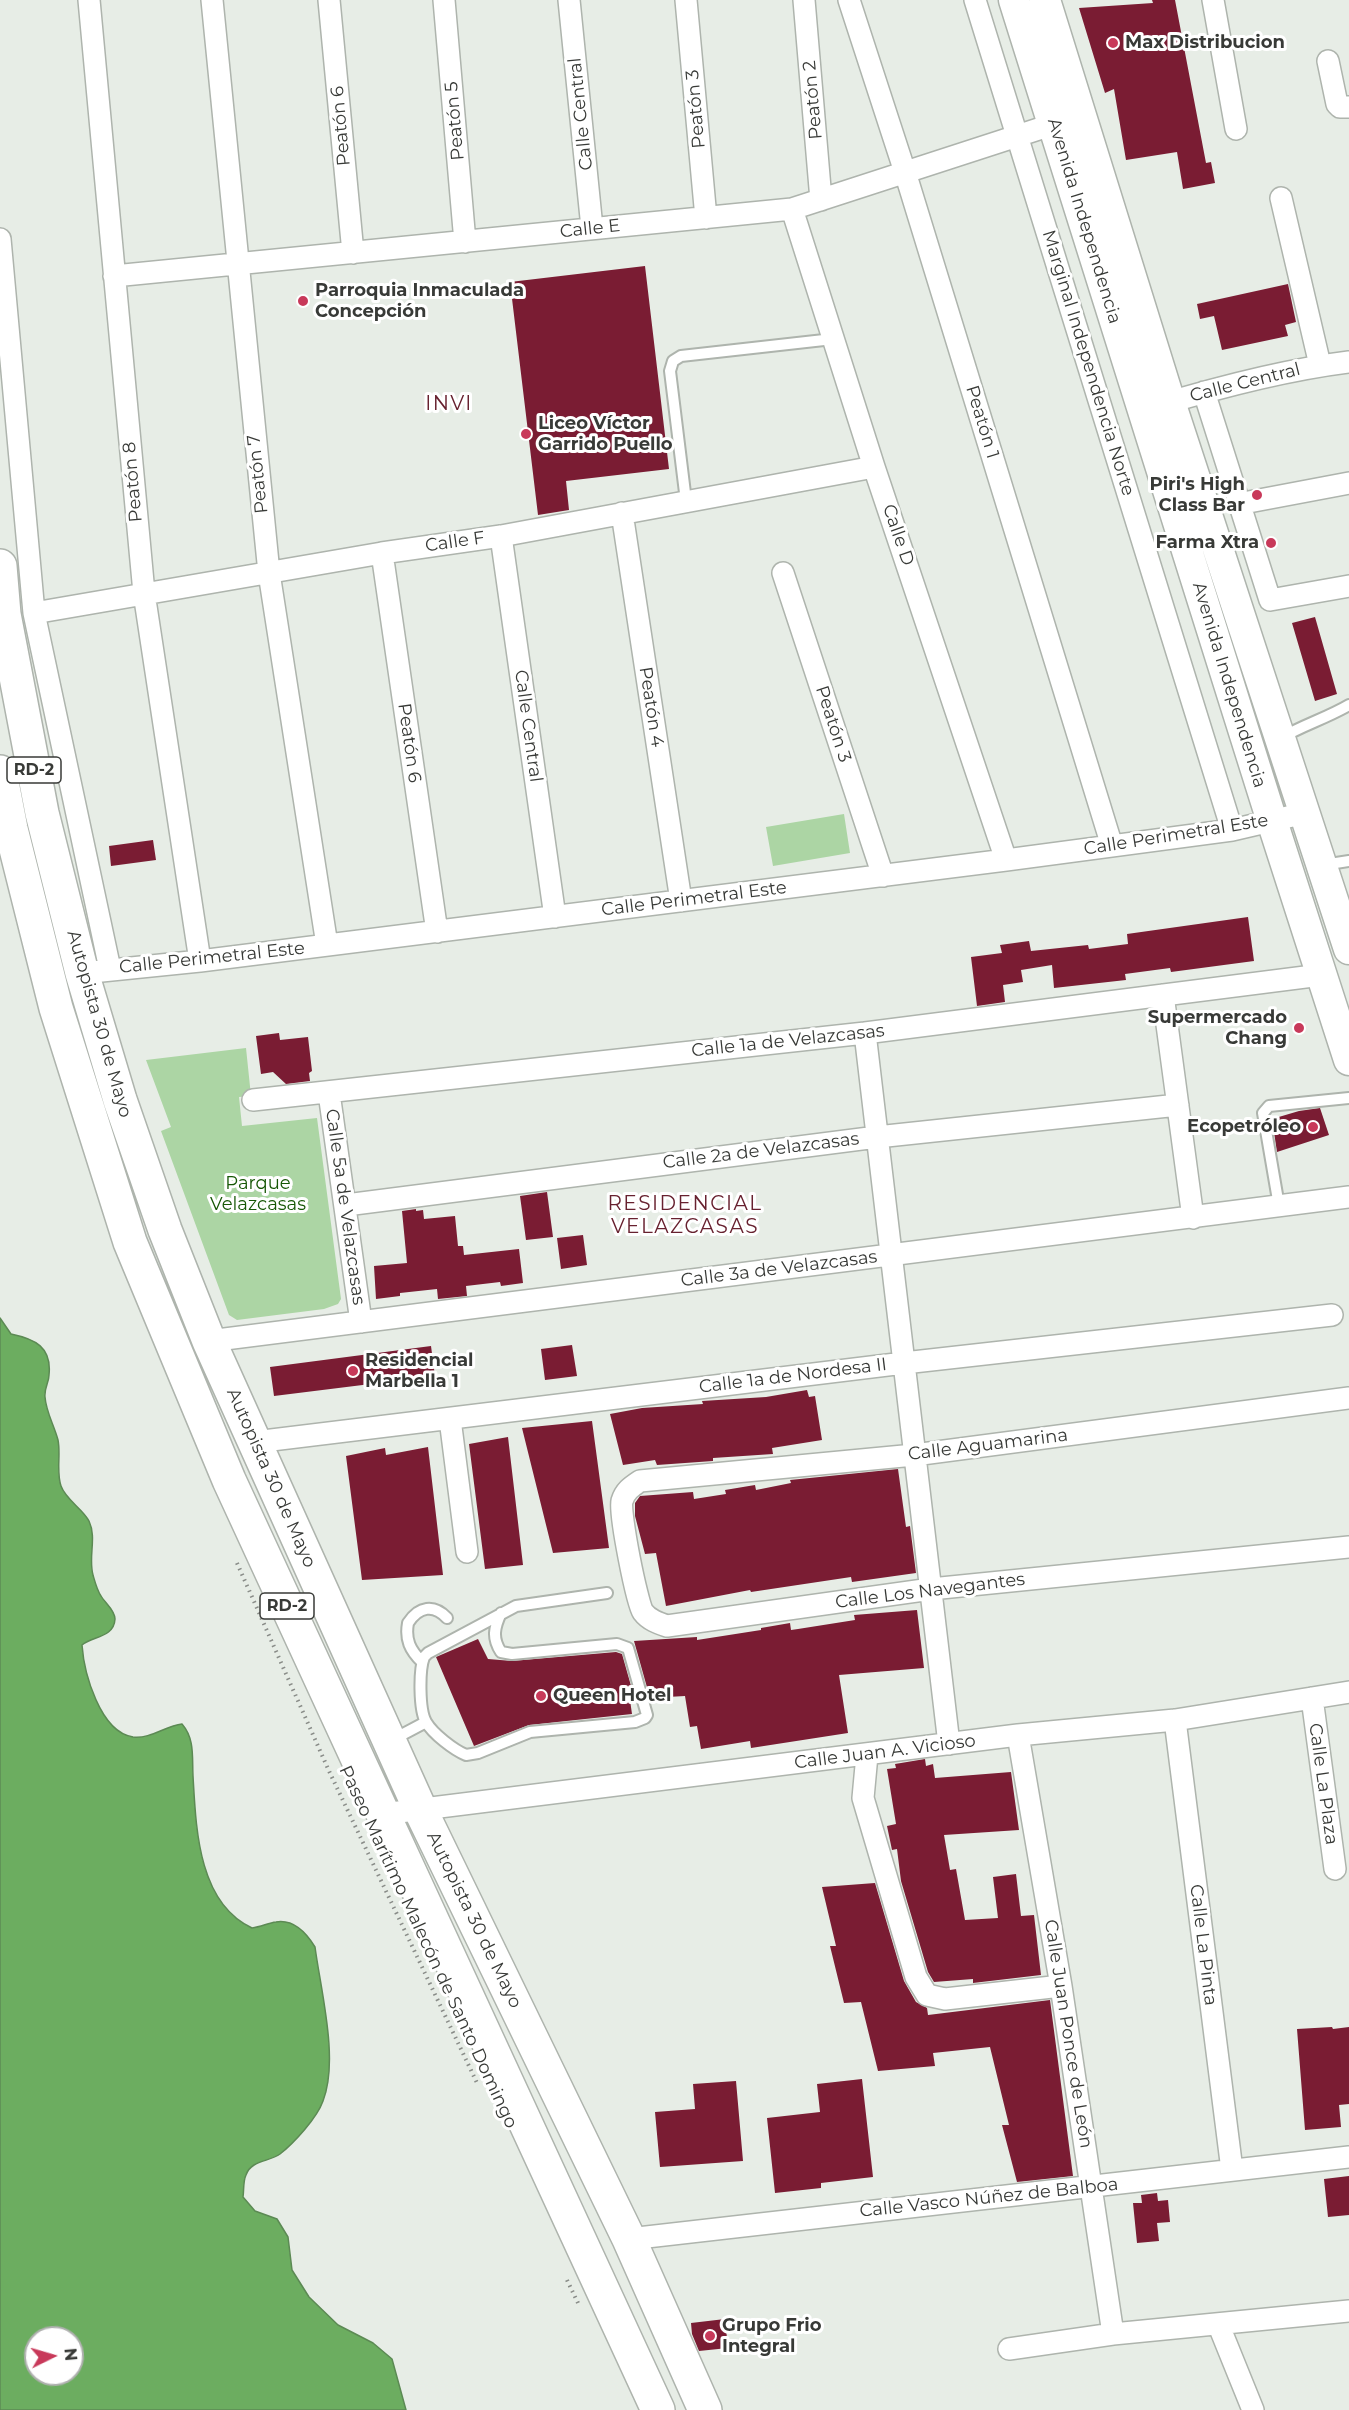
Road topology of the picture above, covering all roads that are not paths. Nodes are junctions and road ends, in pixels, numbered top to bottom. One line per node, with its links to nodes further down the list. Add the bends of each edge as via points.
1 (89, 0): 28 (street, Peatón 8)
2 (212, 0): 27 (street, Peatón 7)
3 (329, 0): 26 (street, Peatón 6)
4 (444, 0): 25 (street, Peatón 5)
5 (569, 0): 23 (street, Calle Central)
6 (686, 0): 22 (street, Peatón 3)
7 (804, 0): 20 (street, Peatón 2)
8 (849, 0): 18 (street, Peatón 1)
9 (975, 0): 17 (street, Marginal Independencia Norte)
10 (1014, 0): 15 (main road, Avenida Independencia)
11 (1045, 0): 33 (main road, Avenida Independencia)
12 (1213, 0): 16 (street)
13 (1328, 61): 14 (street, via 1337,104)
14 (1349, 107)
15 (1054, 124): 17 (street, Calle E); 33 (main road, Avenida Independencia)
16 (1236, 129)
17 (1018, 135): 18 (street, Calle E); 52 (street, Marginal Independencia Norte)
18 (905, 172): 20 (street, Calle E); 53 (street, Peatón 1)
19 (1281, 198): 31 (street)
20 (821, 200): 21 (street, Calle E)
21 (792, 209): 22 (street, Calle E); 29 (street, Calle D)
22 (706, 218): 23 (street, Calle E)
23 (592, 228): 25 (street, Calle E)
24 (0, 239): 46 (street)
25 (465, 242): 26 (street, Calle E)
26 (353, 253): 27 (street, Calle E)
27 (236, 264): 28 (street, Calle E); 42 (street, Peatón 7)
28 (114, 276): 45 (street, Peatón 8)
29 (833, 339): 34 (street, Calle D); 36 (lane, via 681,356 673,362 670,371)
30 (1349, 362): 31 (street, Calle Central)
31 (1320, 365): 32 (street, Calle Central)
32 (1204, 392): 33 (street, Calle Central); 37 (street)
33 (1156, 406): 48 (main road, Avenida Independencia); 51 (main road, Avenida Independencia)
34 (874, 466): 36 (street, Calle F); 54 (street, Calle D)
35 (1349, 483): 37 (street)
36 (686, 501): 38 (street, Calle F)
37 (1238, 504): 44 (street, via 1270,600)
38 (622, 513): 39 (street, Calle F); 57 (street, Peatón 4)
39 (501, 536): 40 (street, Calle F); 58 (street, Calle Central)
40 (382, 553): 42 (street, Calle F); 59 (street, Peatón 6)
41 (0, 566): 63 (highway, Autopista 30 de Mayo / RD-2, via 4,614 42,813)
42 (269, 573): 45 (street, Calle F); 60 (street, Peatón 7)
43 (783, 573): 56 (street, Peatón 3)
44 (1349, 586)
45 (144, 593): 46 (street, Calle F); 62 (street, Peatón 8)
46 (34, 613): 63 (street)
47 (1349, 705): 48 (lane)
48 (1281, 738): 50 (main road, Avenida Independencia)
49 (0, 772): 103 (highway, Autopista 30 de Mayo / RD-2, via 56,1008 130,1242 229,1480)
50 (1305, 813): 51 (street, Calle Perimetral Este); 55 (main road, Avenida Independencia)
51 (1272, 821): 52 (street, Calle Perimetral Este); 64 (main road, Avenida Independencia)
52 (1232, 830): 53 (street, Calle Perimetral Este)
53 (1112, 846): 54 (street, Calle Perimetral Este)
54 (1006, 860): 56 (street, Calle Perimetral Este)
55 (1335, 863): 61 (main road, Avenida Independencia)
56 (883, 876): 57 (street, Calle Perimetral Este)
57 (681, 901): 58 (street, Calle Perimetral Este)
58 (555, 917): 59 (street, Calle Perimetral Este)
59 (437, 932): 60 (street, Calle Perimetral Este)
60 (327, 945): 62 (street, Calle Perimetral Este)
61 (1349, 949)
62 (200, 961): 63 (street, Calle Perimetral Este)
63 (96, 971): 80 (highway, Autopista 30 de Mayo / RD-2, via 120,1100)
64 (1321, 975): 65 (street, Calle 1a de Velazcasas); 67 (main road, Avenida Independencia)
65 (1162, 995): 66 (street, Calle 1a de Velazcasas); 71 (street)
66 (865, 1033): 68 (street, Calle 1a de Velazcasas); 72 (street)
67 (1349, 1060)
68 (329, 1093): 70 (street, Calle 1a de Velazcasas); 74 (street, Calle 5a de Velazcasas)
69 (1349, 1098): 75 (lane, via 1265,1109)
70 (254, 1100)
71 (1178, 1105): 72 (street, Calle 2a de Velazcasas); 76 (street)
72 (877, 1137): 74 (street, Calle 2a de Velazcasas); 77 (street)
73 (1349, 1197): 75 (street, Calle 3a de Velazcasas)
74 (346, 1205): 79 (street, Calle 5a de Velazcasas)
75 (1279, 1206): 76 (street, Calle 3a de Velazcasas)
76 (1193, 1218): 77 (street, Calle 3a de Velazcasas)
77 (891, 1255): 79 (street, Calle 3a de Velazcasas); 81 (street)
78 (1332, 1315): 81 (street, Calle 1a de Nordesa II)
79 (361, 1322): 80 (street, Calle 3a de Velazcasas)
80 (209, 1341): 84 (highway, Autopista 30 de Mayo / RD-2)
81 (903, 1363): 83 (street, Calle 1a de Nordesa II); 85 (street)
82 (1349, 1398): 85 (street, Calle Aguamarina)
83 (450, 1419): 84 (street, Calle 1a de Nordesa II); 88 (street)
84 (255, 1442): 99 (highway, Autopista 30 de Mayo / RD-2)
85 (914, 1455): 86 (street, Calle Aguamarina, via 640,1481); 89 (street)
86 (628, 1488): 89 (street, Calle Los Navegantes, via 621,1518 642,1610 655,1622 667,1626)
87 (1349, 1547): 89 (street, Calle Los Navegantes)
88 (467, 1552)
89 (931, 1589): 100 (street)
90 (607, 1593): 91 (lane, via 516,1606)
91 (501, 1613): 93 (lane, via 428,1653); 97 (lane, via 494,1634 501,1652 616,1644 628,1648 647,1711 645,1718 530,1732 466,1755)
92 (447, 1618): 93 (lane, via 432,1607 422,1609 408,1623 408,1643)
93 (422, 1662): 97 (lane, via 421,1695)
94 (1349, 1692): 95 (street, Calle Juan A. Vicioso)
95 (1312, 1698): 96 (street, Calle Juan A. Vicioso); 104 (street, Calle La Plaza)
96 (1175, 1720): 98 (street, Calle Juan A. Vicioso); 107 (street, Calle La Pinta)
97 (426, 1722): 99 (lane)
98 (1018, 1735): 100 (street, Calle Juan A. Vicioso); 105 (street, Calle Juan Ponce de León)
99 (390, 1741): 102 (highway, Autopista 30 de Mayo / RD-2)
100 (949, 1744): 101 (street, Calle Juan A. Vicioso)
101 (867, 1755): 102 (street, Calle Juan A. Vicioso); 105 (street, via 863,1798 916,1977 927,1995 945,1999)
102 (420, 1809): 103 (street, Calle Juan A. Vicioso); 109 (highway, Autopista 30 de Mayo / RD-2)
103 (383, 1814): 114 (highway, Autopista 30 de Mayo / RD-2)
104 (1335, 1869)
105 (1062, 1986): 108 (street, Calle Juan Ponce de León)
106 (1349, 2157): 107 (street, Calle Vasco Núñez de Balboa)
107 (1232, 2170): 108 (street, Calle Vasco Núñez de Balboa)
108 (1092, 2187): 109 (street, Calle Vasco Núñez de Balboa); 112 (street, Calle Juan Ponce de León)
109 (629, 2239): 115 (highway, Autopista 30 de Mayo / RD-2)
110 (1349, 2311): 111 (street)
111 (1219, 2325): 112 (street); 116 (street)
112 (1113, 2334): 113 (street)
113 (1009, 2349)
114 (658, 2410)
115 (705, 2410)
116 (1253, 2410)

